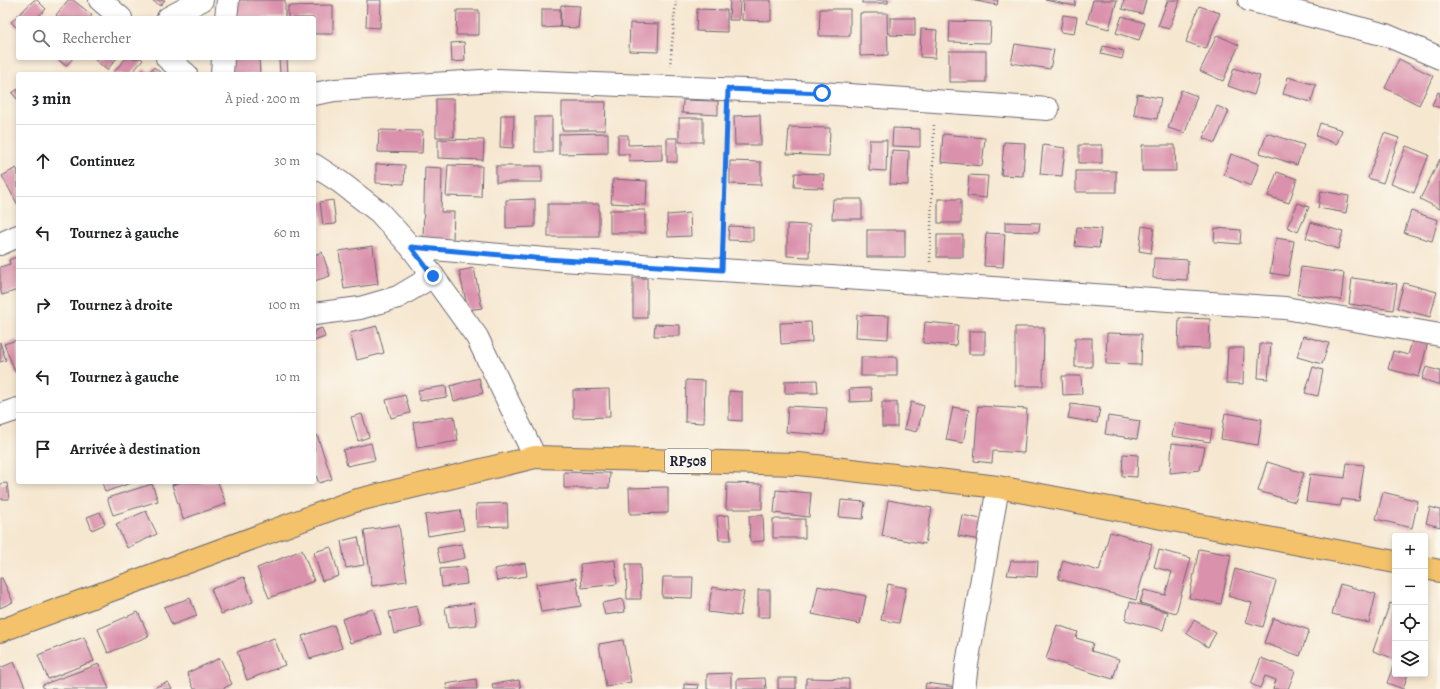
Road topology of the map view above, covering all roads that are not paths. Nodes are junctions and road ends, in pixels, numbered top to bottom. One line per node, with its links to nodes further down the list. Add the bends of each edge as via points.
1 (100, 0): 5 (street)
2 (202, 0): 6 (street)
3 (228, 0): 7 (street)
4 (1249, 0): 8 (street, via 1386,35)
5 (119, 16)
6 (172, 16)
7 (226, 16)
8 (1440, 58)
9 (169, 60): 11 (street)
10 (223, 60): 12 (street)
11 (184, 72)
12 (222, 72)
13 (316, 94): 14 (street, via 335,90 497,80 822,93)
14 (1048, 109)
15 (316, 166): 18 (street, via 379,212)
16 (16, 237): 17 (street)
17 (0, 244)
18 (411, 247): 19 (street); 21 (street, via 546,259 1286,308)
19 (433, 276): 20 (street, via 398,297 360,308); 24 (street, via 477,337)
20 (316, 314)
21 (1440, 335)
22 (16, 410): 23 (street)
23 (0, 415)
24 (535, 458): 25 (main road, RP508, via 799,464); 29 (main road, RP508, via 354,501)
25 (998, 487): 26 (main road, RP508); 30 (street)
26 (1392, 561)
27 (1428, 569): 28 (main road)
28 (1440, 571)
29 (0, 631)
30 (964, 689)

